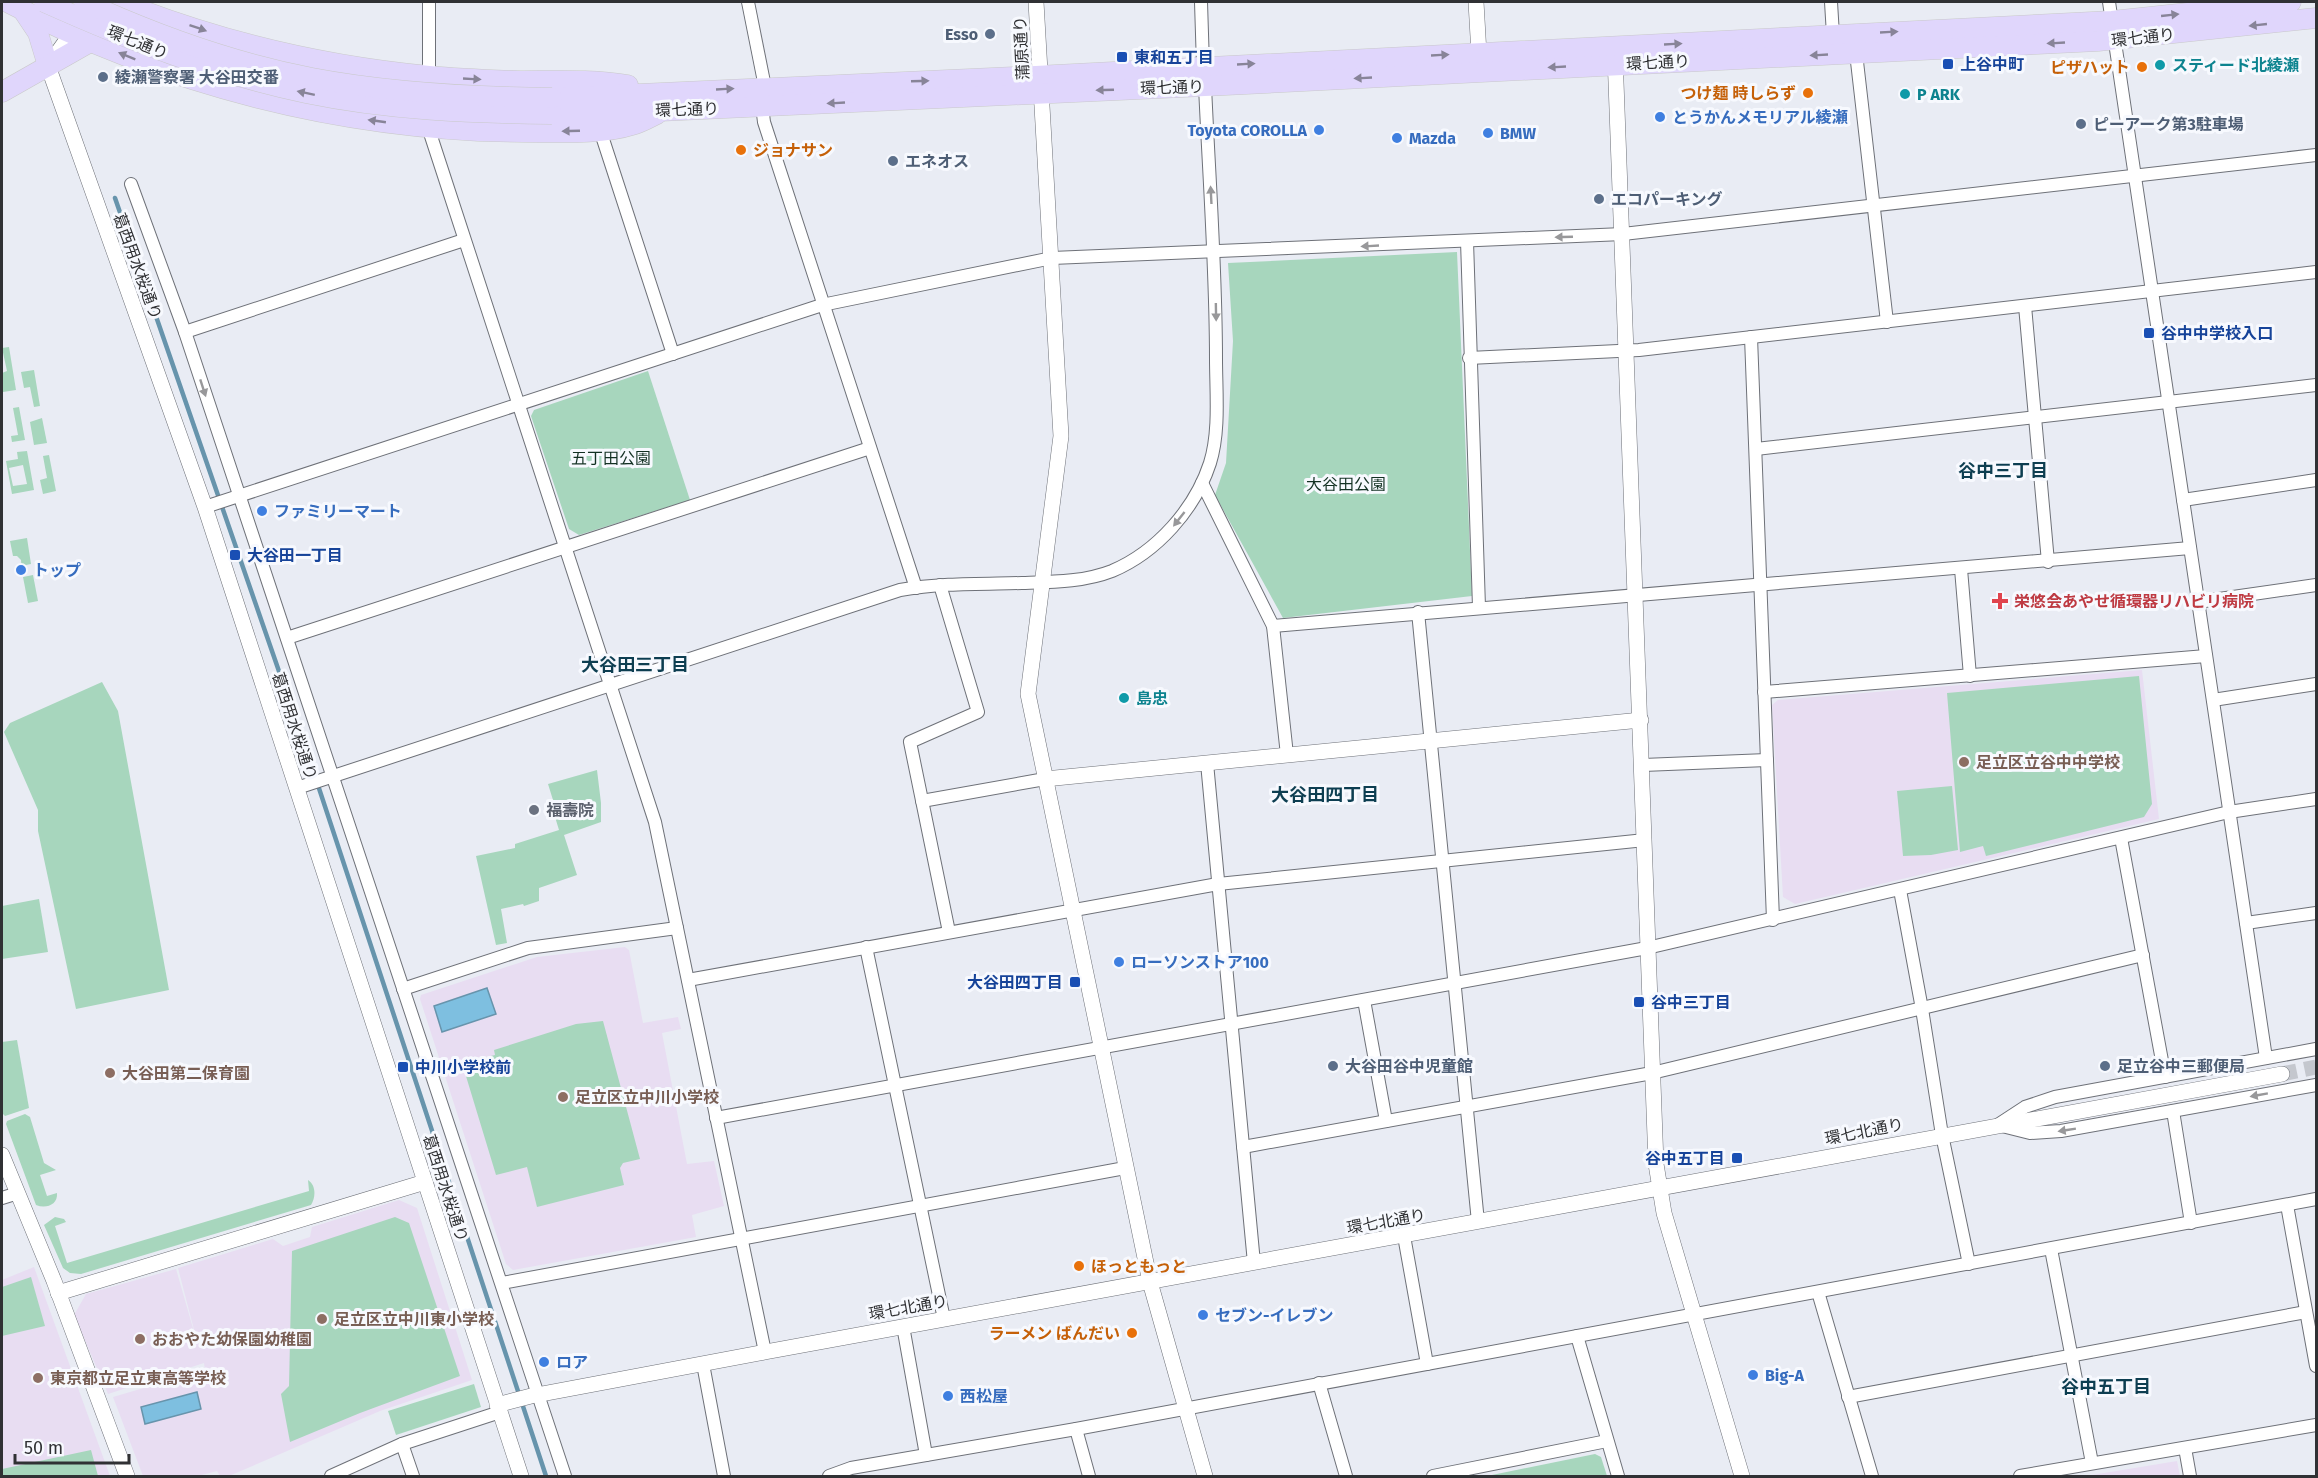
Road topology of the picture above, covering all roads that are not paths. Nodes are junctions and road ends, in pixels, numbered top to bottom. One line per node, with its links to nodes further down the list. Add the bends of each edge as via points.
1 (44, 2): 31 (main road, 環七通り, one-way to 1, bridge, via 443,111 308,94 171,55)
2 (84, 2): 31 (main road, 環七通り, bridge, via 178,40 312,78)
3 (94, 2): 17 (street)
4 (120, 2): 14 (main road)
5 (429, 2): 25 (street)
6 (748, 2): 29 (street)
7 (1036, 2): 26 (street, 蒲原通り)
8 (1201, 2): 24 (street)
9 (1476, 2): 21 (street)
10 (1831, 2): 18 (street)
11 (2109, 2): 16 (street)
12 (2291, 2): 16 (main road, 環七通り, one-way to 12)
13 (14, 5): 17 (main road); 23 (main road, via 29,17 38,33)
14 (150, 6): 19 (main road); 25 (main road, one-way to 25, via 253,45 358,68)
15 (2316, 18): 16 (main road, 環七通り, one-way to 16)
16 (2113, 31): 18 (main road, 環七通り, one-way to 16); 20 (main road, 環七通り, one-way to 20); 35 (street)
17 (72, 34): 19 (main road); 23 (street)
18 (1833, 35): 22 (main road, 環七通り, one-way to 18)
19 (91, 41): 23 (main road); 32 (main road, one-way to 19, via 351,117 253,96 166,71)
20 (1856, 53): 22 (main road, 環七通り, one-way to 22); 37 (street)
21 (1479, 54): 22 (main road, 環七通り); 24 (main road, 環七通り, one-way to 21)
22 (1615, 56): 27 (main road, 環七通り, one-way to 27); 38 (street)
23 (48, 66): 28 (main road); 63 (street, 葛西用水桜通り)
24 (1203, 66): 26 (main road, 環七通り)
25 (429, 76): 30 (main road, one-way to 30, via 610,82)
26 (1041, 84): 27 (main road, 環七通り, one-way to 26); 29 (main road, 環七通り); 42 (street, 蒲原通り)
27 (1205, 86): 41 (street, one-way to 27)
28 (2, 92)
29 (763, 97): 30 (main road, 環七通り); 45 (street, via 764,122)
30 (667, 101): 31 (main road, 環七通り); 33 (main road, via 631,126)
31 (552, 106)
32 (428, 128): 33 (main road, one-way to 32, via 499,132); 39 (street)
33 (600, 130): 51 (street)
34 (2316, 155): 35 (street)
35 (2134, 175): 37 (street); 44 (street)
36 (131, 183): 48 (street)
37 (1873, 206): 38 (street); 47 (street)
38 (1623, 234): 40 (street, one-way to 40); 50 (street)
39 (464, 240): 48 (street); 55 (street)
40 (1467, 241): 41 (street, one-way to 41); 52 (street)
41 (1214, 253): 42 (street); 60 (street, one-way to 60, via 1215,429)
42 (1052, 258): 45 (street); 68 (street, 蒲原通り, via 1061,436)
43 (2316, 272): 44 (street)
44 (2152, 291): 46 (street); 54 (street)
45 (822, 304): 51 (street); 57 (street)
46 (2025, 306): 47 (street); 56 (street)
47 (1887, 322): 49 (street)
48 (185, 332): 61 (street, one-way to 61)
49 (1751, 337): 50 (street); 58 (street)
50 (1627, 350): 52 (street); 73 (street)
51 (673, 354): 55 (street)
52 (1469, 358): 75 (street)
53 (2316, 385): 54 (street)
54 (2168, 402): 56 (street); 62 (street)
55 (518, 405): 61 (street); 64 (street)
56 (2036, 417): 58 (street); 66 (street)
57 (870, 448): 64 (street); 72 (street)
58 (1756, 449): 70 (street)
59 (2316, 480): 62 (street)
60 (1202, 483): 68 (street, one-way to 68, via 1179,520 1139,555 1112,571); 77 (street)
61 (237, 498): 63 (street); 78 (street)
62 (2183, 500): 65 (street)
63 (210, 505): 93 (street, 葛西用水桜通り)
64 (564, 548): 78 (street); 82 (street)
65 (2190, 549): 66 (street); 74 (street)
66 (2048, 562): 67 (street)
67 (1961, 568): 70 (street); 80 (street)
68 (1043, 582): 69 (street); 92 (street, 蒲原通り, via 1028,694)
69 (940, 585): 72 (street); 95 (street, via 978,712 910,742)
70 (1760, 585): 73 (street); 83 (street)
71 (2316, 585): 74 (street)
72 (916, 588): 82 (street)
73 (1636, 596): 75 (street); 85 (street)
74 (2198, 602): 79 (street)
75 (1479, 607): 76 (street)
76 (1418, 612): 77 (street); 86 (street)
77 (1273, 626): 87 (street)
78 (286, 638): 91 (street)
79 (2206, 656): 80 (street); 84 (street)
80 (1970, 676): 83 (street)
81 (2316, 684): 84 (street)
82 (610, 685): 91 (street); 106 (street, via 655,822)
83 (1764, 693): 88 (street)
84 (2213, 700): 96 (street)
85 (1641, 720): 86 (street); 90 (street)
86 (1430, 741): 87 (street); 99 (street)
87 (1287, 755): 89 (street)
88 (1767, 760): 90 (street); 104 (street)
89 (1207, 763): 92 (street); 100 (street)
90 (1643, 765): 98 (street)
91 (333, 776): 93 (street); 113 (street)
92 (1045, 779): 95 (street); 102 (street, 蒲原通り)
93 (301, 786): 134 (street, 葛西用水桜通り)
94 (2316, 799): 96 (street)
95 (922, 801): 107 (street)
96 (2229, 812): 97 (street); 105 (street)
97 (2121, 838): 101 (street); 110 (street)
98 (1645, 840): 99 (street); 109 (street)
99 (1443, 862): 100 (street); 112 (street)
100 (1218, 884): 102 (street); 116 (street)
101 (1900, 890): 104 (street); 115 (street)
102 (1072, 910): 107 (street); 117 (street, 蒲原通り)
103 (2316, 913): 105 (street)
104 (1773, 920): 109 (street)
105 (2246, 923): 119 (street)
106 (676, 928): 111 (street); 113 (street, via 528,948)
107 (949, 932): 108 (street)
108 (866, 947): 111 (street); 124 (street)
109 (1647, 948): 112 (street); 120 (street)
110 (2143, 955): 115 (street); 122 (street)
111 (688, 980): 127 (street)
112 (1455, 984): 114 (street); 125 (street)
113 (403, 989): 149 (street)
114 (1364, 1000): 116 (street); 128 (street)
115 (1922, 1009): 120 (street); 130 (street)
116 (1231, 1024): 117 (street); 131 (street)
117 (1100, 1048): 124 (street); 133 (street, 蒲原通り)
118 (2316, 1049): 119 (street)
119 (2266, 1058): 122 (street)
120 (1653, 1073): 125 (street); 135 (street)
121 (2283, 1074): 129 (street, 環七北通り)
122 (2165, 1077): 129 (street, via 2055,1097 2025,1107)
123 (2316, 1085): 126 (street, one-way to 126)
124 (895, 1086): 127 (street); 140 (street)
125 (1466, 1107): 128 (street); 141 (street)
126 (2173, 1111): 129 (street, one-way to 129, via 2061,1131 2030,1133); 142 (street)
127 (716, 1118): 144 (street)
128 (1386, 1121): 131 (street)
129 (1997, 1125): 130 (street, 環七北通り)
130 (1942, 1135): 135 (street, 環七北通り); 147 (street)
131 (1243, 1147): 146 (street)
132 (2, 1155): 136 (street)
133 (1125, 1168): 140 (street); 148 (street, 蒲原通り)
134 (425, 1182): 151 (street); 165 (street, 葛西用水桜通り)
135 (1659, 1189): 141 (street, 環七北通り); 153 (street)
136 (18, 1194): 137 (street); 151 (street)
137 (2, 1198)
138 (2316, 1199): 139 (street)
139 (2287, 1205): 142 (street); 152 (street)
140 (920, 1206): 144 (street); 154 (street)
141 (1478, 1222): 143 (street, 環七北通り)
142 (2191, 1223): 145 (street)
143 (1404, 1236): 146 (street, 環七北通り); 160 (street)
144 (741, 1240): 149 (street); 157 (street)
145 (2052, 1249): 147 (street); 158 (street)
146 (1254, 1263): 148 (street, 環七北通り)
147 (1969, 1264): 150 (street)
148 (1150, 1282): 154 (street, 環七北通り); 166 (street, 蒲原通り)
149 (502, 1283): 163 (street)
150 (1818, 1292): 153 (street); 164 (street)
151 (58, 1293): 175 (street)
152 (2306, 1312): 158 (street); 161 (street)
153 (1694, 1314): 156 (street); 186 (street)
154 (944, 1319): 155 (street, 環七北通り)
155 (903, 1326): 157 (street, 環七北通り); 172 (street)
156 (1577, 1336): 160 (street); 169 (street)
157 (765, 1352): 159 (street, 環七北通り)
158 (2072, 1355): 164 (street); 173 (street)
159 (703, 1364): 163 (street, 環七北通り); 180 (street)
160 (1427, 1364): 162 (street)
161 (2316, 1366)
162 (1319, 1383): 166 (street); 183 (street)
163 (534, 1395): 165 (street, 環七北通り); 179 (street)
164 (1848, 1397): 187 (street)
165 (502, 1406): 170 (street); 178 (street, 葛西用水桜通り)
166 (1186, 1408): 168 (street); 182 (street, 蒲原通り)
167 (2316, 1425): 171 (street)
168 (1076, 1429): 172 (street); 181 (street)
169 (1607, 1441): 184 (street); 185 (street)
170 (402, 1444): 176 (street); 177 (street)
171 (2185, 1448): 173 (street); 189 (street)
172 (926, 1455): 174 (street)
173 (2092, 1463): 188 (street)
174 (836, 1475)
175 (126, 1476)
176 (331, 1476)
177 (413, 1476)
178 (521, 1476)
179 (565, 1476)
180 (724, 1476)
181 (1089, 1476)
182 (1205, 1476)
183 (1346, 1476)
184 (1433, 1476)
185 (1618, 1476)
186 (1742, 1476)
187 (1872, 1476)
188 (2020, 1476)
189 (2190, 1476)

